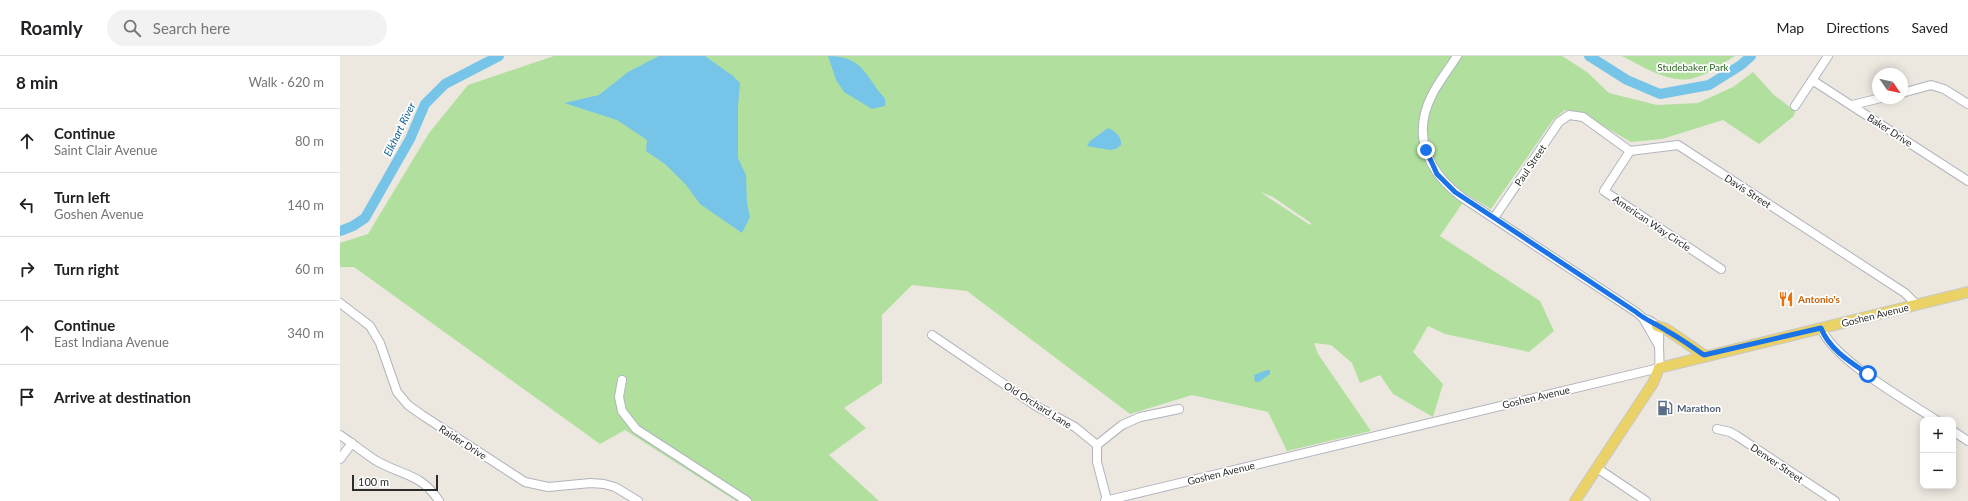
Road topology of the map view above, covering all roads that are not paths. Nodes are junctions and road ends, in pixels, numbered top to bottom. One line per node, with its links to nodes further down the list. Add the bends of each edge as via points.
1 (1457, 56): 11 (street, via 1432,95 1426,112 1423,138 1437,174 1463,198)
2 (1828, 56): 3 (street)
3 (1812, 80): 7 (street, Baker Drive); 8 (street)
4 (1908, 91): 6 (street, via 1931,85 1944,89)
5 (1872, 100): 7 (street)
6 (1968, 104)
7 (1852, 105): 10 (street, Baker Drive)
8 (1795, 106)
9 (1630, 151): 11 (street, Paul Street, via 1583,117 1569,115 1559,122); 12 (street, American Way Circle, via 1604,191); 15 (street, Davis Street, via 1678,145 1905,293)
10 (1968, 181)
11 (1494, 218): 16 (street)
12 (1721, 270)
13 (1968, 292): 15 (main road, Goshen Avenue)
14 (340, 303): 35 (street, Raider Drive, via 370,326 380,343 397,392 408,405 422,415 525,482 548,487 591,482 604,484 619,489)
15 (1916, 304): 18 (main road, Goshen Avenue)
16 (1643, 318): 17 (street); 20 (street)
17 (1657, 326): 20 (street, via 1661,334); 21 (main road, via 1666,329)
18 (1821, 328): 21 (main road, Goshen Avenue); 25 (street, via 1830,344 1851,362)
19 (932, 335): 31 (street, Old Orchard Lane, via 1036,406 1074,427)
20 (1659, 346): 22 (street)
21 (1704, 355): 22 (main road, Goshen Avenue)
22 (1659, 368): 33 (main road, via 1653,383); 37 (street, Goshen Avenue)
23 (622, 380): 36 (street, via 619,397 622,412 636,429)
24 (1179, 409): 31 (street, via 1140,417 1122,424)
25 (1932, 417)
26 (1717, 429): 40 (street, Denver Street, via 1737,436)
27 (1956, 433): 29 (street)
28 (340, 435): 30 (street)
29 (1968, 441)
30 (352, 443): 32 (street); 34 (street, via 375,460 419,479 433,491)
31 (1097, 445): 37 (street, via 1097,462)
32 (340, 460)
33 (1597, 468): 38 (main road); 39 (street)
34 (439, 501)
35 (638, 501)
36 (747, 501)
37 (1106, 501)
38 (1575, 501)
39 (1646, 501)
40 (1835, 501)

